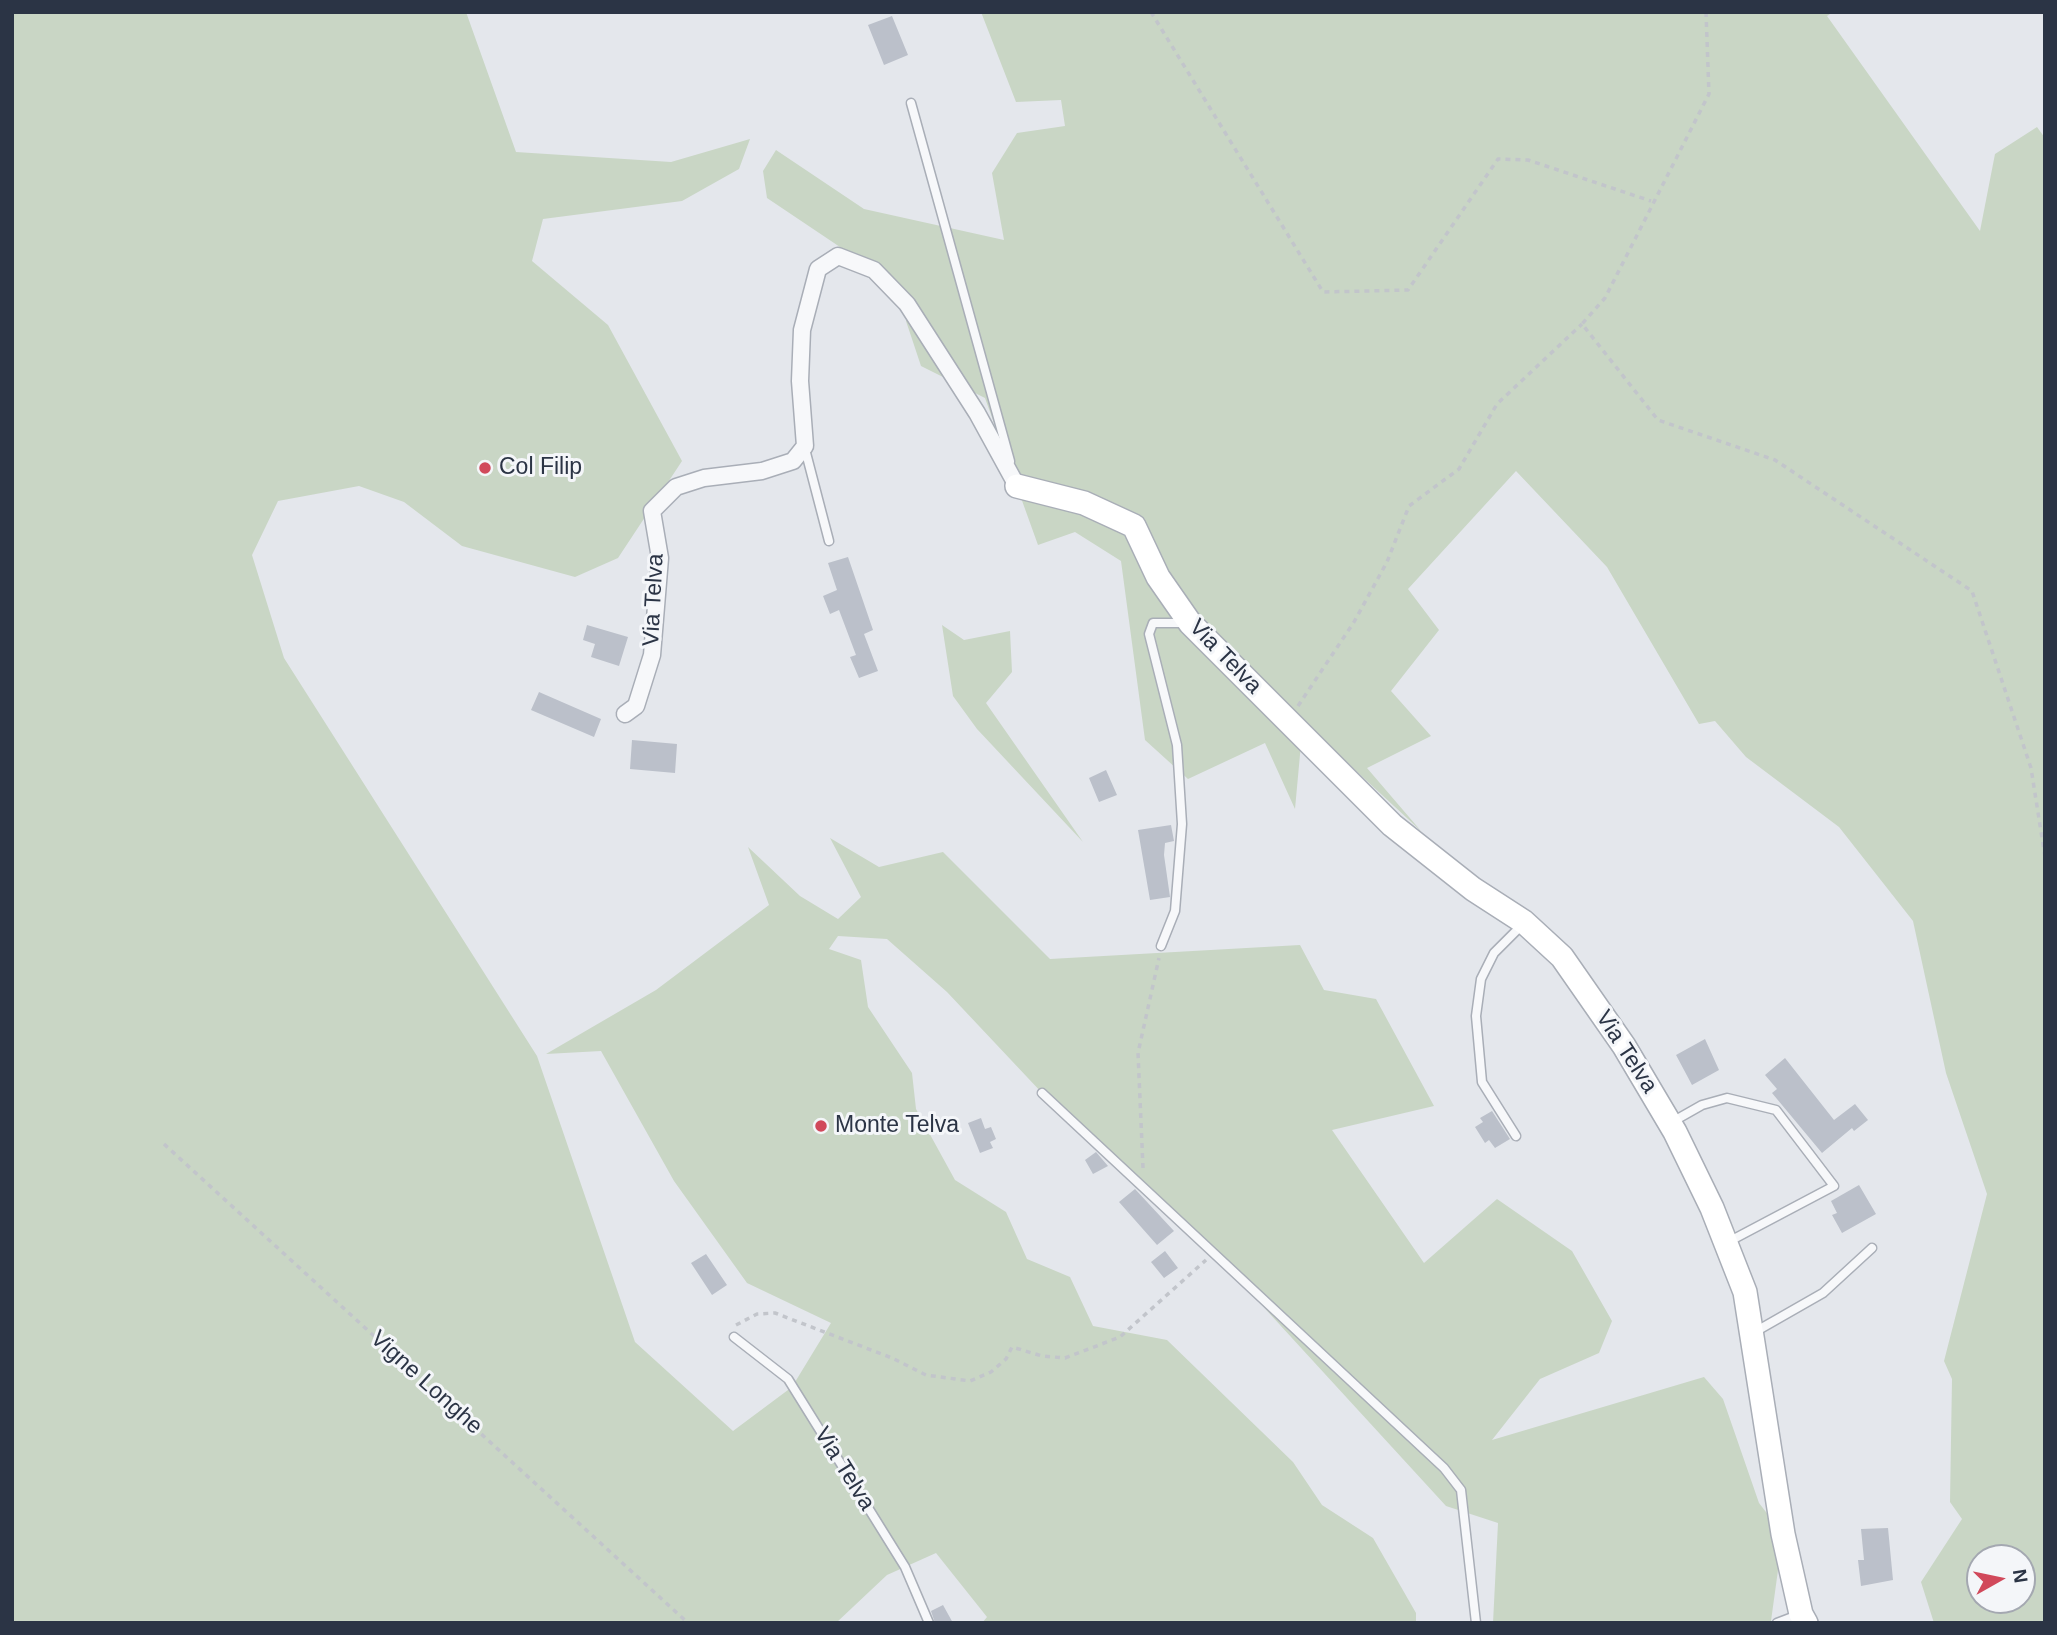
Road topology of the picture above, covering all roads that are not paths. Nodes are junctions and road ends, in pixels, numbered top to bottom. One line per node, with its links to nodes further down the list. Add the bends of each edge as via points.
1 (911, 103): 3 (lane)
2 (805, 446): 3 (street, via 802,330 818,269 838,256 874,270 906,304 977,413); 4 (lane); 6 (street, Via Telva, via 793,461 762,471 704,478 676,487 652,511 660,558 652,655 636,706)
3 (1017, 486): 5 (street, Via Telva, via 1084,503 1134,526 1158,577)
4 (829, 541)
5 (1190, 623): 7 (street, Via Telva, via 1392,825 1472,889); 8 (lane, via 1153,623 1149,634 1177,745 1182,824 1174,911)
6 (625, 714)
7 (1524, 922): 10 (street, Via Telva, via 1562,957 1625,1046); 11 (lane, via 1494,953 1481,979 1476,1016 1482,1082)
8 (1161, 947)
9 (1042, 1093): 18 (lane, via 1444,1468 1461,1490)
10 (1670, 1123): 12 (street, Via Telva); 12 (lane, via 1702,1105 1727,1098 1776,1110 1834,1186)
11 (1516, 1136)
12 (1726, 1243): 14 (street, Via Telva, via 1745,1292)
13 (1872, 1248): 14 (lane, via 1823,1293)
14 (1751, 1334): 16 (street, Via Telva, via 1783,1534)
15 (734, 1337): 17 (lane, Via Telva, via 788,1379 905,1567)
16 (1803, 1618): 19 (lane)
17 (929, 1623)
18 (1476, 1623)
19 (1777, 1623)

